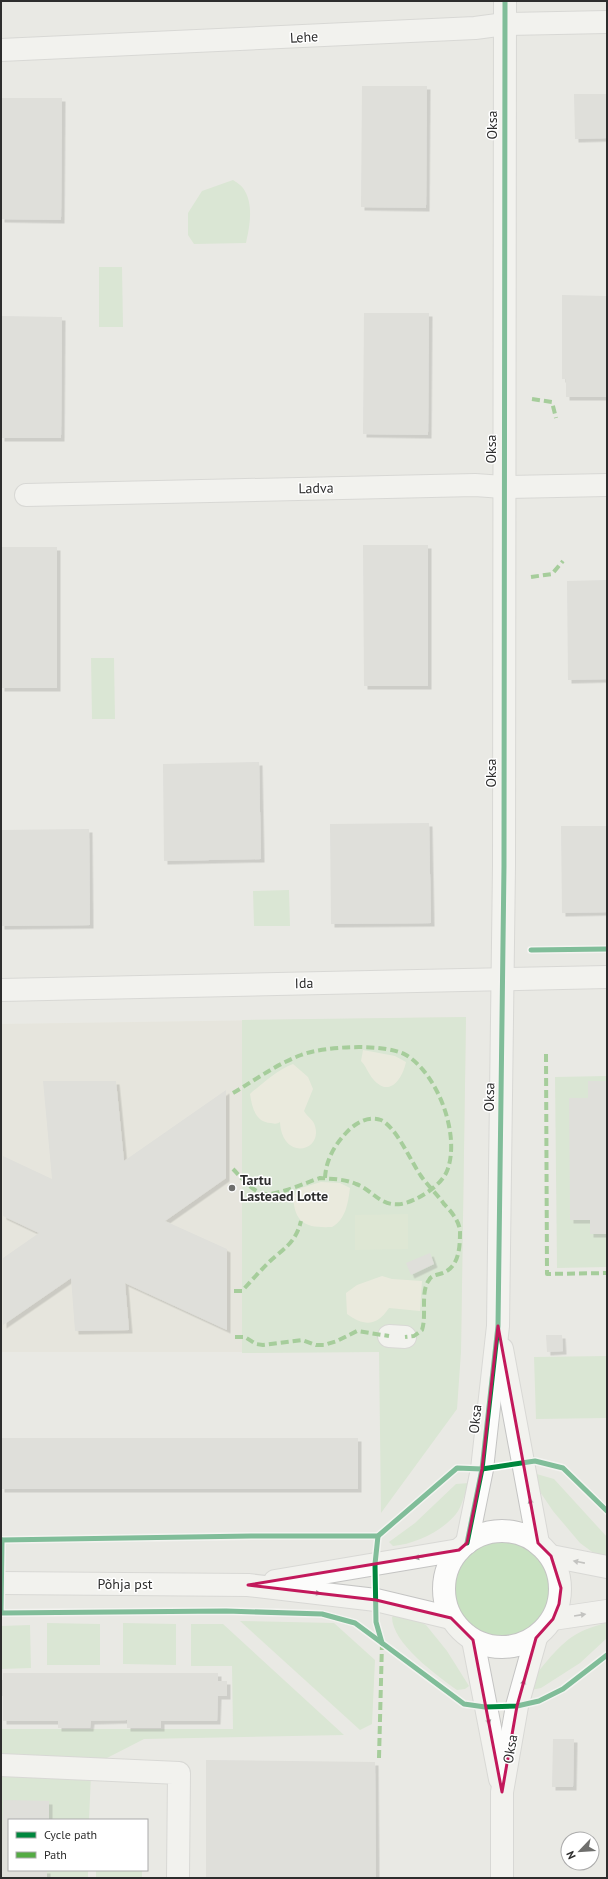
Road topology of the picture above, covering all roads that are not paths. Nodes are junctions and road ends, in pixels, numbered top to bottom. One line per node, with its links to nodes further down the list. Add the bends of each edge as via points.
1 (504, 1): 3 (street, Oksa)
2 (607, 22): 3 (street, Lehe)
3 (504, 24): 4 (street, Lehe, via 475,28); 6 (street, Oksa)
4 (1, 50)
5 (607, 486): 6 (street, Ladva)
6 (503, 487): 7 (street, Ladva, via 475,485); 9 (street, Oksa)
7 (26, 494)
8 (607, 977): 9 (street, Ida)
9 (502, 979): 10 (street, Ida); 11 (street, Oksa)
10 (1, 990)
11 (498, 1326): 12 (street, Oksa, via 482,1469); 13 (street, Oksa, one-way to 11)
12 (463, 1547): 13 (street, via 480,1535 510,1531 525,1535); 16 (street, Põhja pst, one-way to 16); 18 (street, via 447,1571 444,1583)
13 (545, 1550): 14 (street, one-way to 13); 19 (street, via 558,1571 561,1588 560,1604)
14 (607, 1568)
15 (1, 1583): 16 (street, Põhja pst)
16 (248, 1585): 18 (street, Põhja pst, one-way to 18, via 376,1600)
17 (607, 1611): 19 (street, one-way to 17)
18 (451, 1618): 21 (street)
19 (553, 1619): 20 (street)
20 (536, 1638): 21 (street, via 524,1644 504,1648); 23 (street, Oksa, one-way to 20, via 517,1706)
21 (472, 1640): 23 (street, Oksa, one-way to 23)
22 (1, 1766): 24 (street, via 179,1773)
23 (502, 1792): 25 (street, Oksa)
24 (178, 1878)
25 (502, 1878)

